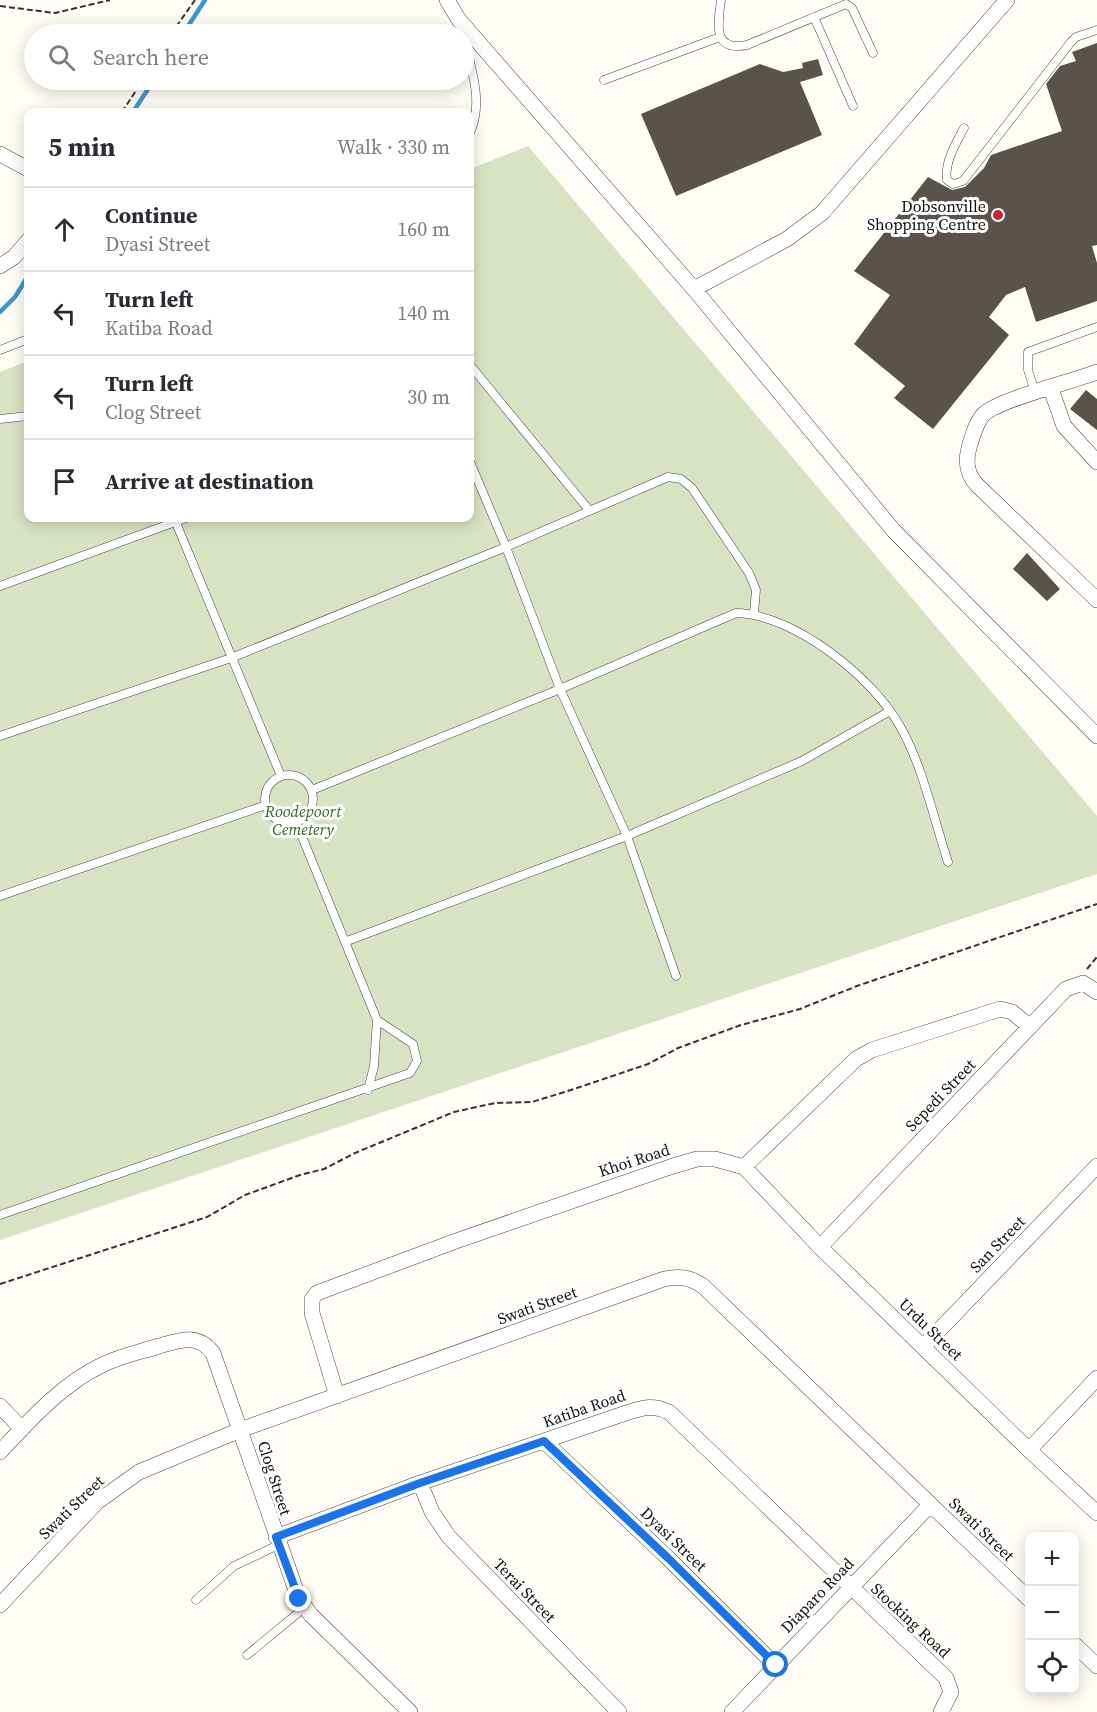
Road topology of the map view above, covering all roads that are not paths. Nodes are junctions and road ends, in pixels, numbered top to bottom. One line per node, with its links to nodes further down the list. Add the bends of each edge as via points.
1 (447, 0): 5 (street)
2 (721, 0): 7 (lane)
3 (1007, 0): 19 (street, via 822,213 786,239)
4 (814, 17): 7 (lane, via 747,45 730,47); 9 (lane, via 843,4 852,8); 12 (lane)
5 (459, 24)
6 (1097, 30): 14 (lane, via 1071,42 963,181 953,184 947,180 947,170)
7 (720, 37): 10 (lane)
8 (474, 44): 19 (street)
9 (873, 53)
10 (604, 80)
11 (474, 89): 13 (lane)
12 (853, 106)
13 (474, 123)
14 (964, 129)
15 (0, 154): 16 (street)
16 (24, 167)
17 (24, 246): 18 (street)
18 (0, 266)
19 (694, 289): 42 (street, via 894,531)
20 (1097, 327): 26 (lane, via 1028,352 1028,370)
21 (24, 341): 22 (lane)
22 (0, 350)
23 (474, 370): 31 (lane)
24 (1097, 372): 25 (street)
25 (1052, 388): 26 (street); 29 (street, via 1064,426)
26 (1035, 393): 36 (street, via 985,413 970,446 968,472)
27 (24, 416): 28 (lane)
28 (0, 419)
29 (1097, 462)
30 (474, 471): 34 (lane)
31 (590, 510): 34 (lane); 37 (lane, via 650,483 668,477 681,479 692,488 749,573 756,590)
32 (167, 522): 35 (lane)
33 (176, 522): 38 (lane)
34 (506, 547): 38 (lane); 39 (lane)
35 (0, 586)
36 (1097, 600)
37 (754, 613): 39 (lane, via 736,613); 40 (lane, via 792,630 845,664)
38 (231, 658): 41 (lane); 43 (lane)
39 (560, 689): 44 (lane); 47 (lane)
40 (890, 711): 47 (lane, via 802,761); 48 (lane, via 910,746)
41 (0, 736)
42 (1097, 736)
43 (281, 776): 44 (lane, via 303,779); 45 (lane, via 267,791)
44 (312, 790): 46 (lane, via 312,806)
45 (266, 805): 46 (lane, via 281,821); 49 (lane)
46 (296, 822): 50 (lane)
47 (627, 836): 50 (lane); 51 (lane)
48 (948, 862)
49 (0, 896)
50 (347, 941): 53 (lane)
51 (676, 976)
52 (1094, 990): 54 (street, Sepedi Street, via 1083,983 1066,989)
53 (377, 1020): 55 (lane); 55 (lane, via 413,1044 417,1061 410,1074)
54 (1030, 1027): 57 (street, via 1012,1012 1000,1009 872,1050 843,1070); 59 (street, Sepedi Street)
55 (368, 1090): 58 (lane)
56 (1097, 1166): 60 (street, San Street)
57 (744, 1167): 59 (street, Urdu Street); 62 (street, Khoi Road, via 715,1159 673,1166 317,1293 312,1299 312,1313)
58 (0, 1215)
59 (820, 1247): 60 (street, Urdu Street)
60 (923, 1347): 67 (street, Urdu Street)
61 (1097, 1378): 67 (street)
62 (337, 1396): 65 (street, Swati Street); 70 (street, Swati Street, via 664,1279 684,1277 703,1286)
63 (0, 1406): 64 (street)
64 (22, 1429): 65 (street, Clog Street, via 80,1377 117,1358 190,1339 206,1343 213,1353); 68 (street)
65 (240, 1430): 72 (street, Clog Street); 76 (street, Swati Street, via 166,1459 114,1489)
66 (544, 1441): 69 (street, Katiba Road); 73 (street, Katiba Road, via 636,1410 660,1408 669,1412); 80 (street, Dyasi Street)
67 (1029, 1450): 71 (street, Urdu Street)
68 (0, 1452)
69 (420, 1483): 72 (street, Katiba Road); 83 (street, Terai Street, via 432,1512 449,1537)
70 (930, 1504): 73 (street, Diaparo Road); 74 (street, Swati Street)
71 (1097, 1513)
72 (277, 1541): 75 (lane, via 234,1566); 77 (street, Clog Street)
73 (850, 1586): 80 (street, Diaparo Road); 85 (street, Stocking Road, via 946,1678 951,1692)
74 (1025, 1596)
75 (196, 1600)
76 (0, 1605)
77 (304, 1608): 79 (lane); 82 (street, Clog Street)
78 (1079, 1649): 81 (street)
79 (248, 1655)
80 (776, 1665): 84 (street, Diaparo Road)
81 (1097, 1666)
82 (410, 1712)
83 (619, 1712)
84 (732, 1712)
85 (941, 1712)

